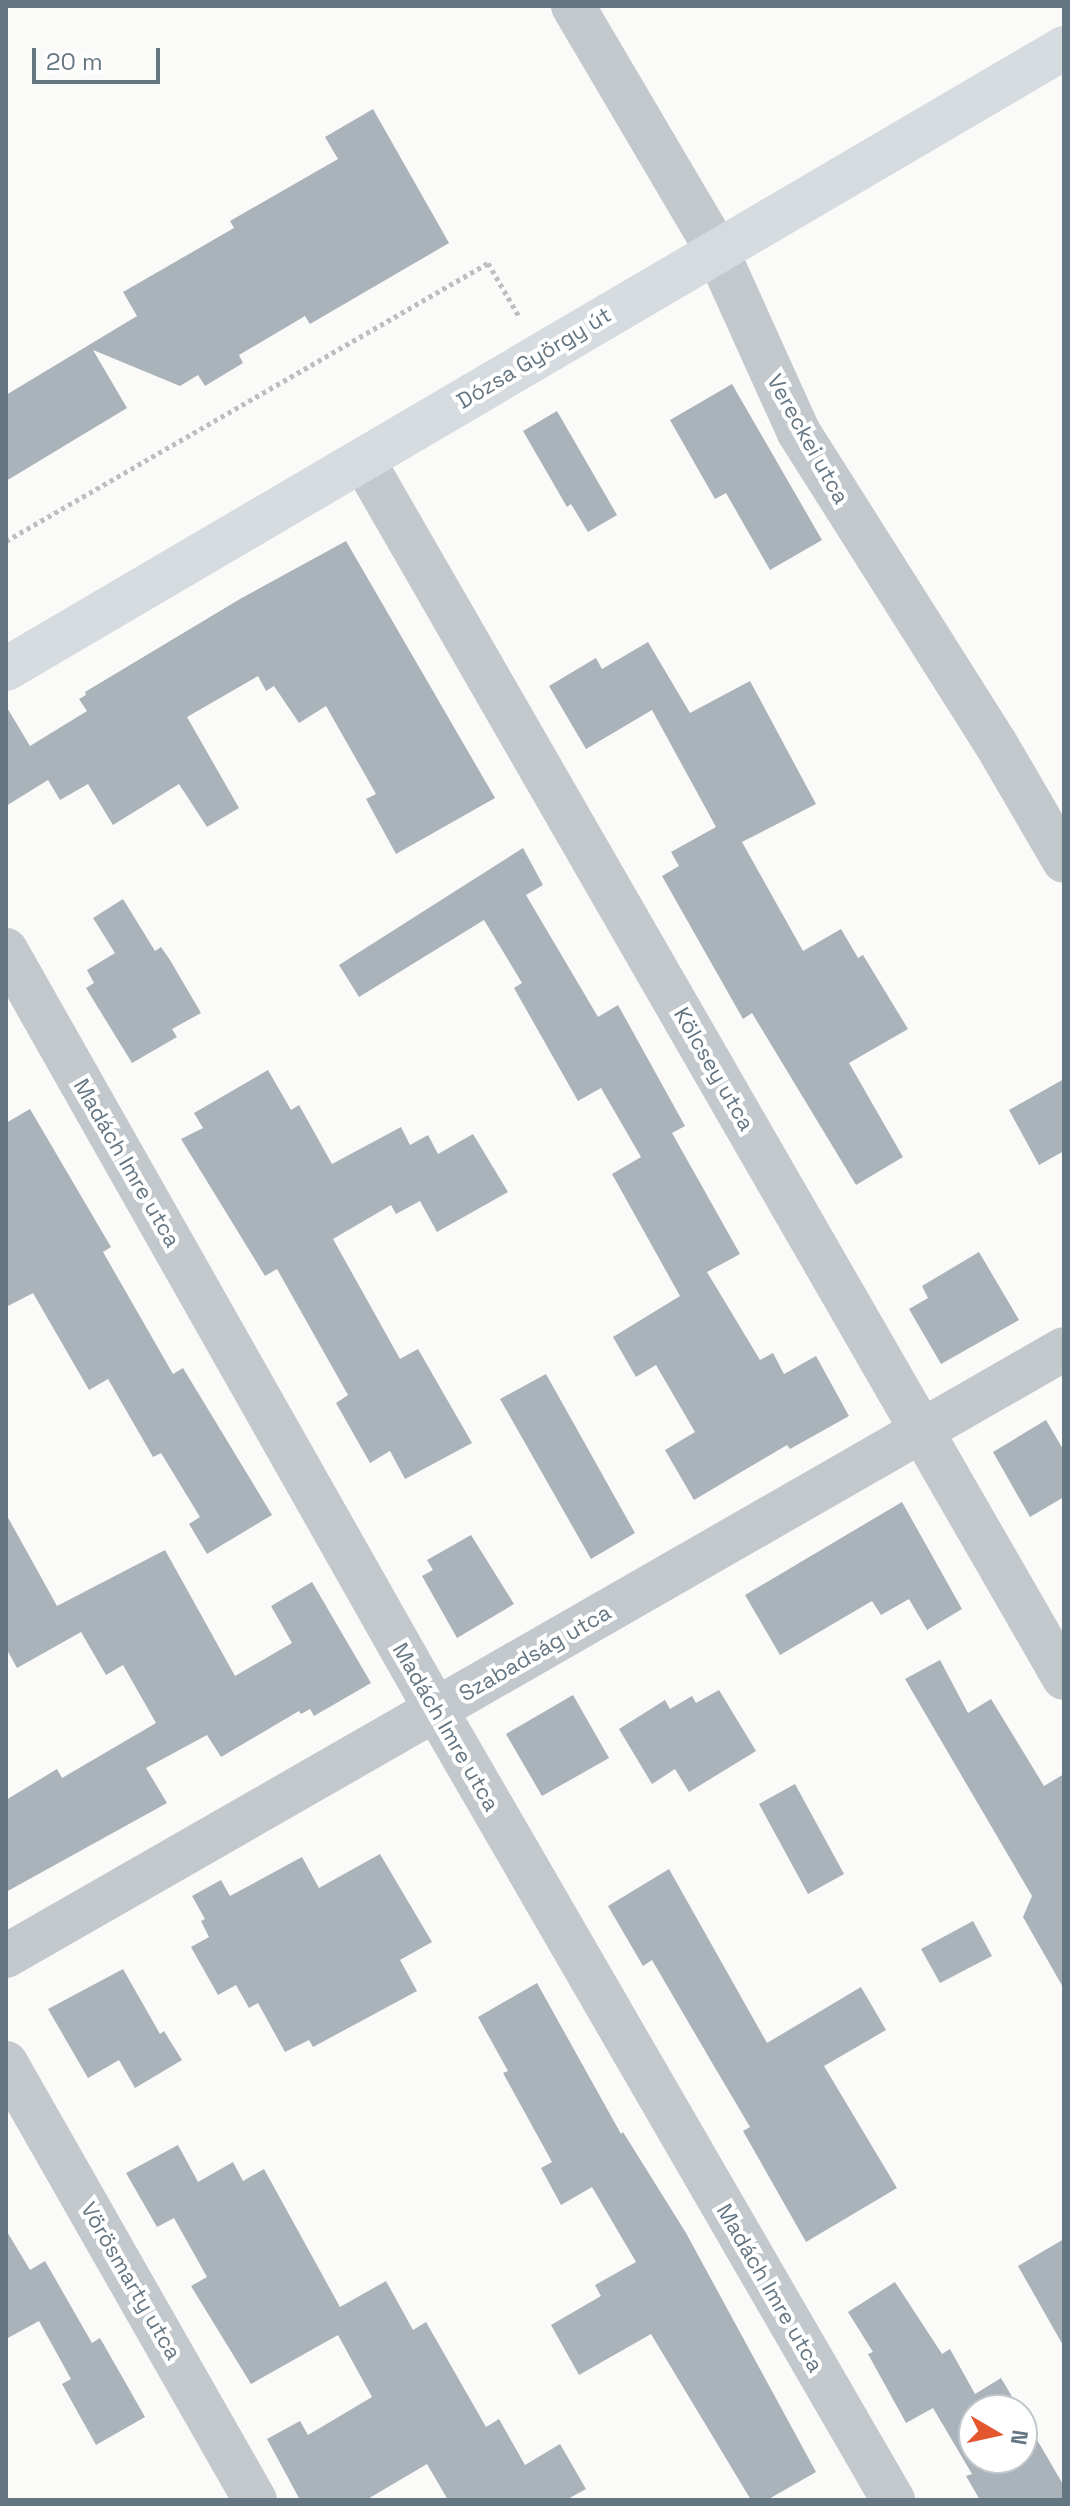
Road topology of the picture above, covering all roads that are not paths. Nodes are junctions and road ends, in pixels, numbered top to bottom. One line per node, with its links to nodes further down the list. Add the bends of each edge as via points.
1 (573, 6): 3 (street, Vereckei utca)
2 (1064, 48): 3 (street, Dózsa György út)
3 (716, 249): 4 (street, Dózsa György út); 6 (street, Vereckei utca, via 798,431)
4 (363, 460): 5 (street, Dózsa György út); 9 (street, Kölcsey utca)
5 (6, 669)
6 (1064, 861)
7 (6, 950): 11 (street, Madách Imre utca)
8 (1064, 1349): 9 (street, Szabadság utca)
9 (922, 1429): 10 (street, Kölcsey utca); 11 (street, Szabadság utca)
10 (1064, 1678)
11 (436, 1710): 12 (street, Szabadság utca); 15 (street, Madách Imre utca)
12 (6, 1956)
13 (6, 2063): 14 (street, Vörösmarty utca)
14 (255, 2500)
15 (893, 2500)

